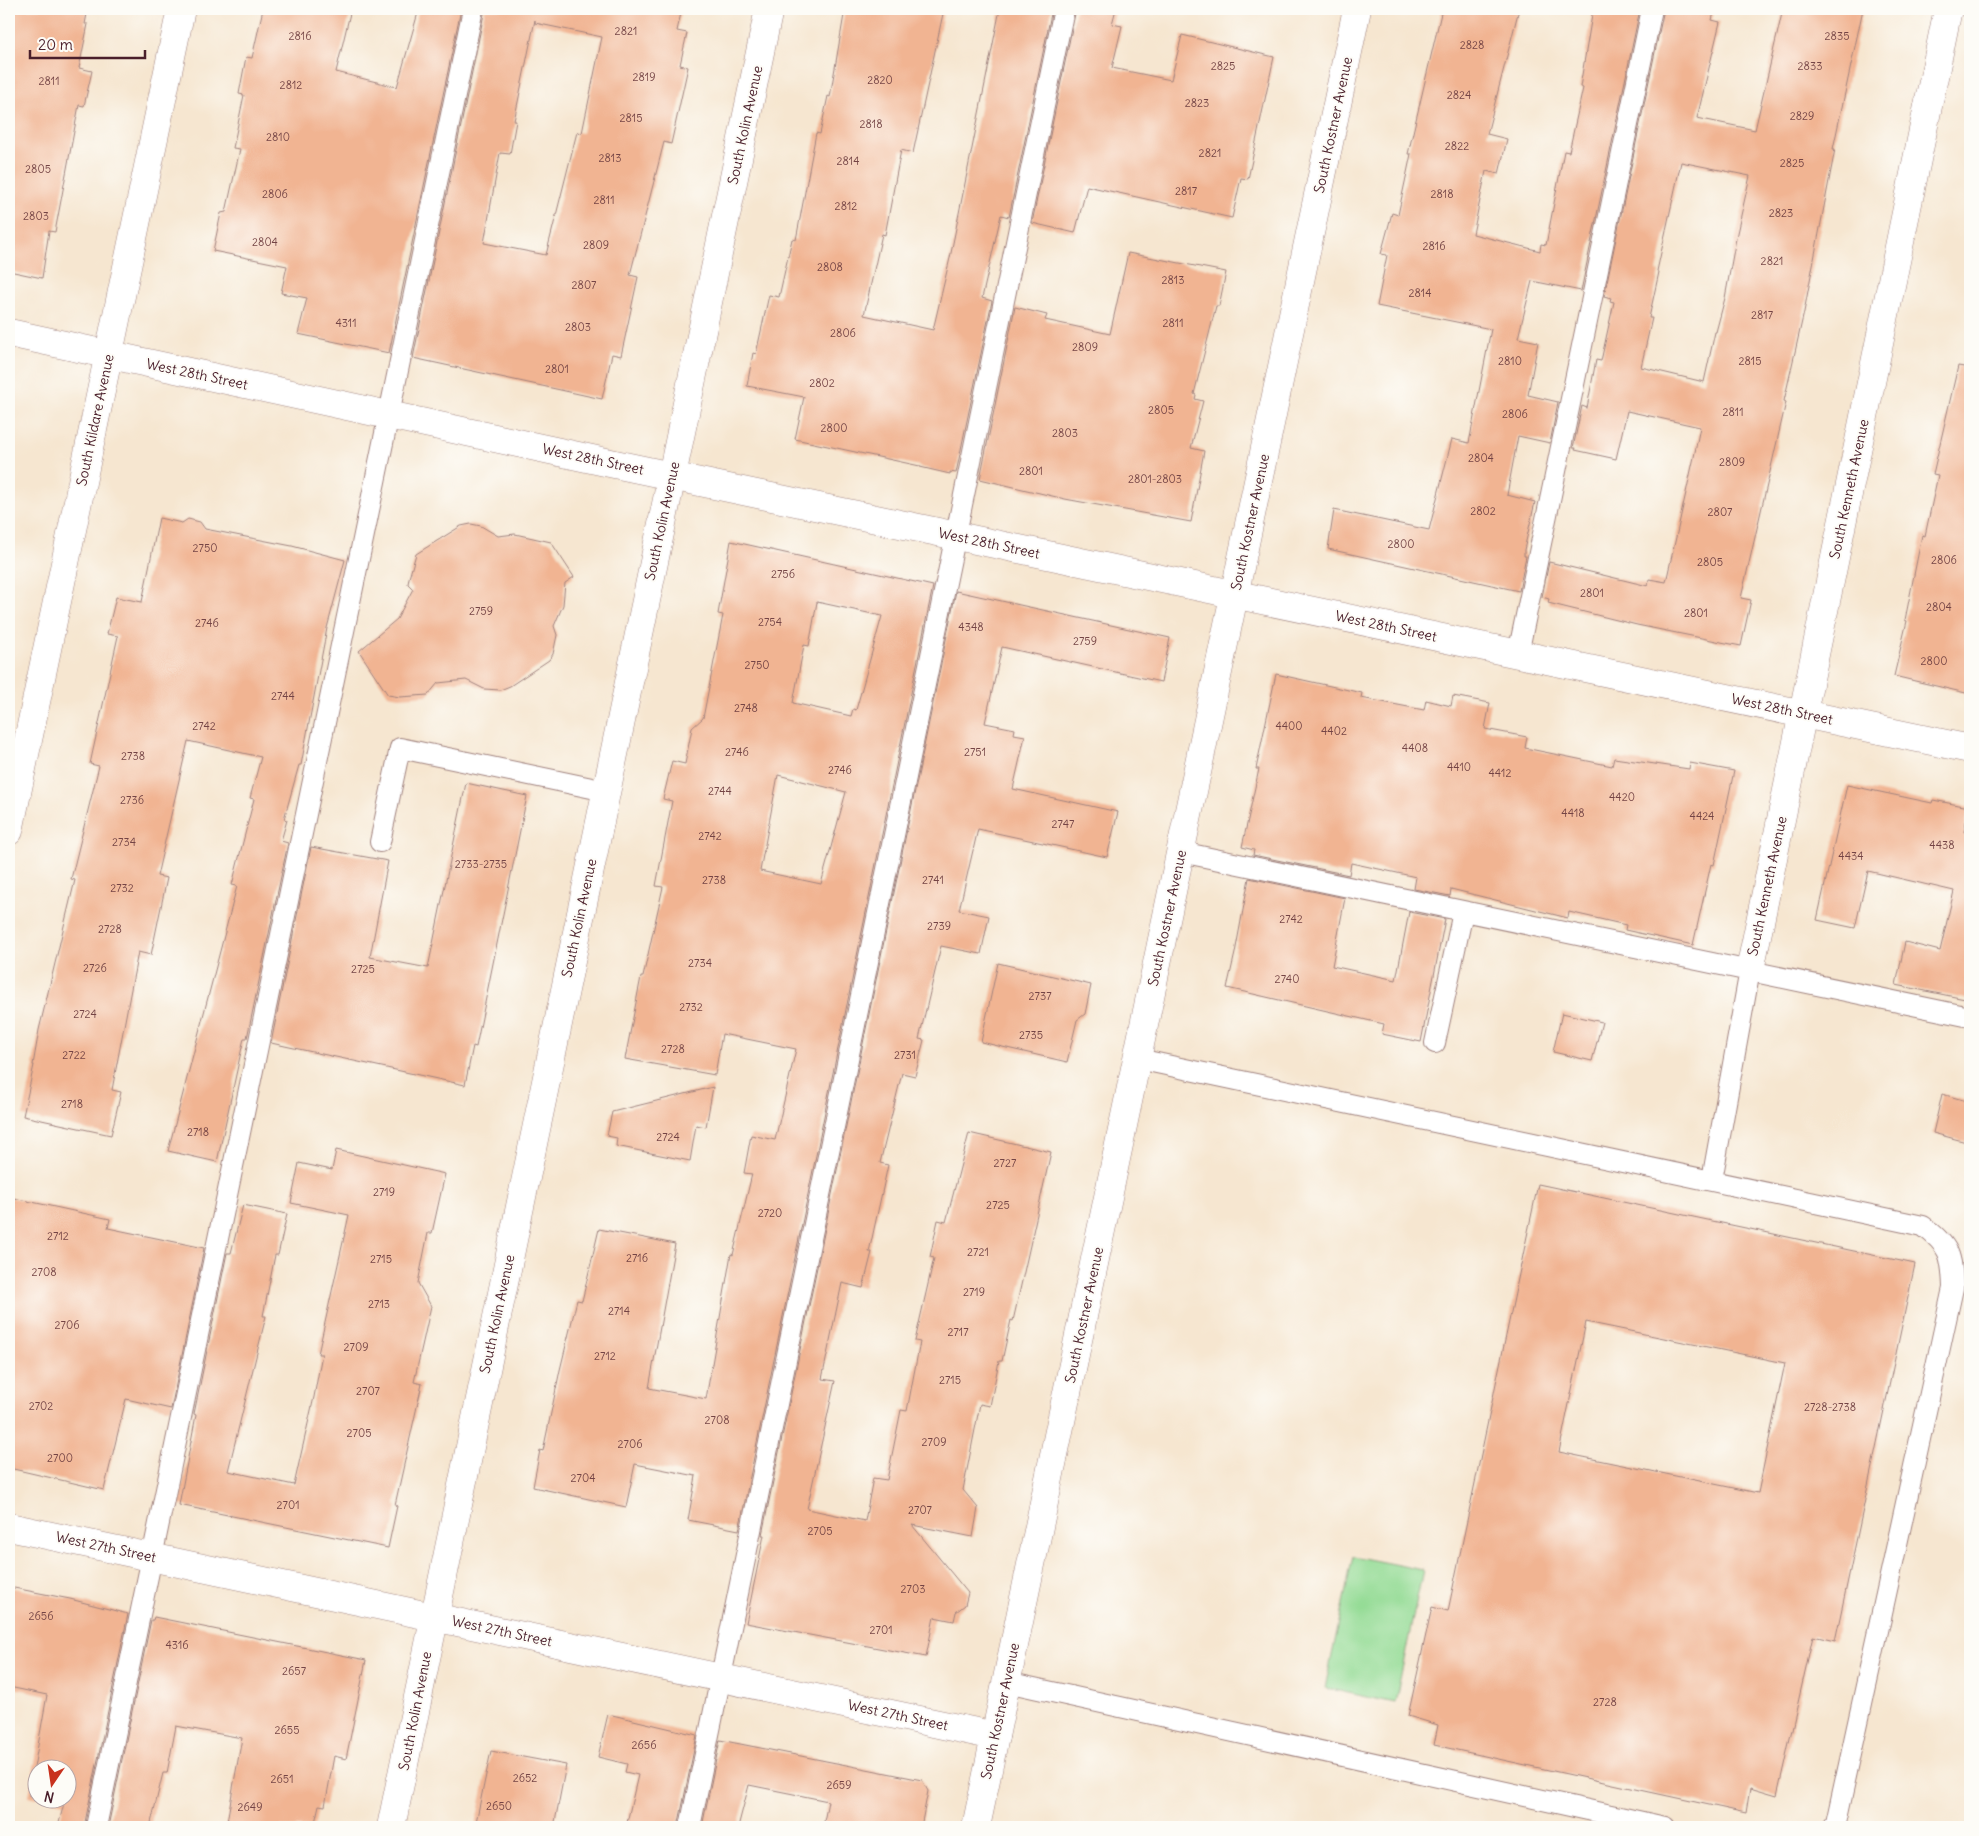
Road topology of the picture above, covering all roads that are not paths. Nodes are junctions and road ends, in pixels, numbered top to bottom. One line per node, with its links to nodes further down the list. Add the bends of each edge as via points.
1 (181, 9): 9 (street, South Kildare Avenue)
2 (473, 9): 10 (lane)
3 (769, 9): 11 (street, South Kolin Avenue)
4 (1064, 9): 12 (lane)
5 (1358, 9): 13 (street, South Kostner Avenue)
6 (1652, 9): 14 (lane)
7 (1948, 9): 15 (street, South Kenneth Avenue)
8 (9, 333): 9 (street, West 28th Street)
9 (108, 354): 10 (street, West 28th Street); 18 (street, South Kildare Avenue)
10 (389, 416): 11 (street, West 28th Street); 28 (lane)
11 (672, 476): 12 (street, West 28th Street); 17 (street, South Kolin Avenue)
12 (955, 536): 13 (street, West 28th Street); 30 (lane)
13 (1235, 594): 14 (street, West 28th Street); 20 (street, South Kostner Avenue)
14 (1518, 654): 15 (street, West 28th Street)
15 (1803, 714): 16 (street, West 28th Street); 22 (street, South Kenneth Avenue)
16 (1970, 749)
17 (606, 791): 19 (lane, via 400,748); 29 (street, South Kolin Avenue)
18 (9, 831)
19 (380, 842)
20 (1181, 852): 21 (lane); 25 (street, South Kostner Avenue)
21 (1463, 912): 22 (lane); 24 (lane)
22 (1750, 970): 23 (lane); 26 (lane)
23 (1970, 1017)
24 (1436, 1043)
25 (1138, 1059): 26 (lane); 31 (street, South Kostner Avenue)
26 (1712, 1180): 38 (lane, via 1923,1226 1941,1239 1952,1261 1953,1288)
27 (9, 1527): 28 (street, West 27th Street)
28 (152, 1557): 29 (street, West 27th Street); 33 (lane)
29 (434, 1617): 30 (street, West 27th Street); 34 (street, South Kolin Avenue)
30 (720, 1678): 32 (street, West 27th Street); 35 (lane)
31 (1007, 1682): 32 (street, South Kostner Avenue); 37 (lane)
32 (995, 1736): 36 (street, South Kostner Avenue)
33 (96, 1827)
34 (391, 1827)
35 (690, 1827)
36 (976, 1827)
37 (1665, 1827)
38 (1833, 1827)

